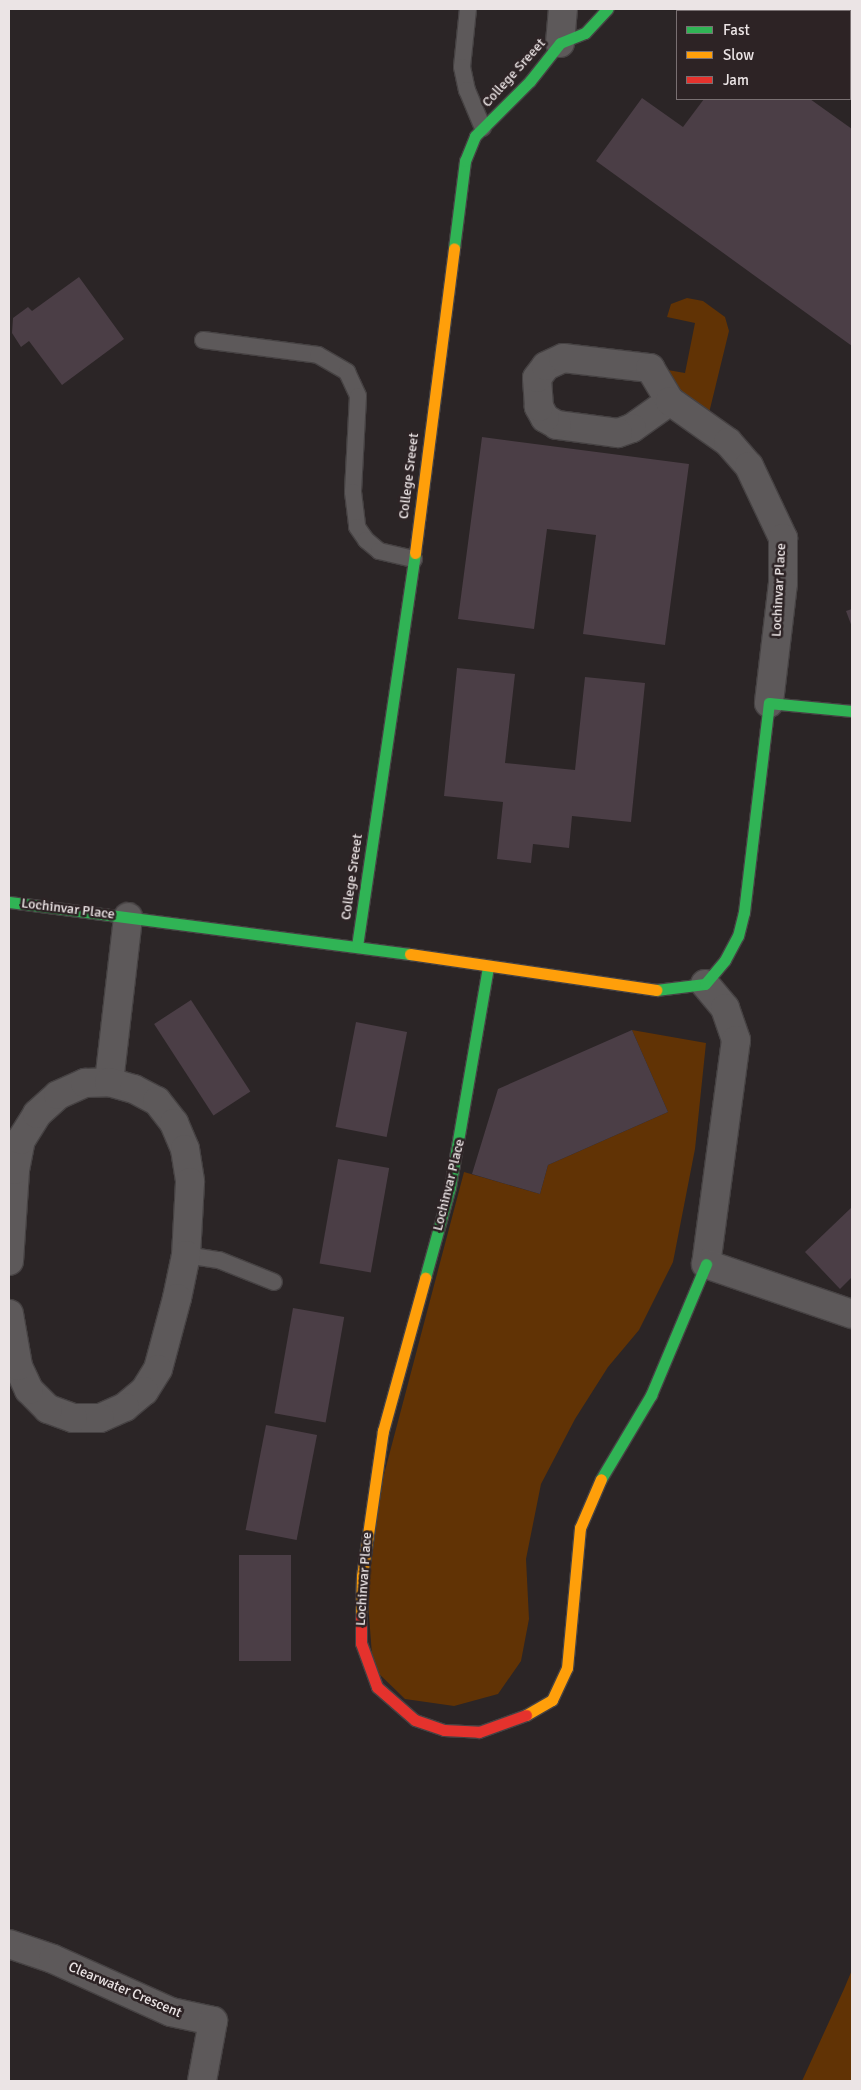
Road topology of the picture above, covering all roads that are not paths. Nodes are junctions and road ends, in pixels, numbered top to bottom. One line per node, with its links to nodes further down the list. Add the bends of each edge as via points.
1 (468, 9): 5 (lane, via 462,67 467,90)
2 (563, 9): 4 (street)
3 (607, 9): 4 (street, via 585,33)
4 (560, 44): 5 (street, College Sreeet, via 530,81)
5 (483, 128): 8 (street, College Sreeet, via 469,147 462,176)
6 (203, 340): 8 (lane, via 318,355 347,372 358,396 353,492 357,527 379,551)
7 (670, 401): 7 (street, Lochinvar Place, via 650,368 563,358 546,366 537,378 539,406 545,418 556,425 618,433 632,428); 9 (street, Lochinvar Place, via 728,442 748,466 783,538 782,583)
8 (414, 559): 13 (street, College Sreeet)
9 (769, 703): 10 (street); 15 (street, Lochinvar Place, via 744,912 738,936)
10 (852, 712)
11 (9, 902): 12 (street, Lochinvar Place)
12 (128, 916): 13 (street, Lochinvar Place); 16 (street, Lochinvar Place)
13 (357, 946): 14 (street, Lochinvar Place)
14 (488, 966): 15 (street, Lochinvar Place, via 659,990); 19 (street, Lochinvar Place, via 450,1187 383,1431 362,1576 361,1644 369,1667 378,1687 393,1704 415,1720 444,1730 479,1732 513,1722 552,1700 567,1668 580,1528 606,1466 651,1395)
15 (706, 984): 19 (street, Lochinvar Place, via 725,1008 736,1040)
16 (109, 1082): 17 (street, via 134,1089 157,1101 174,1123 185,1149 190,1182); 18 (street, via 85,1083 58,1095 37,1114 22,1140 15,1170)
17 (186, 1255): 20 (lane, via 219,1260); 21 (street, via 158,1369 144,1391 125,1407 100,1418 73,1418 48,1409 29,1390 18,1366)
18 (9, 1261)
19 (706, 1264): 22 (street)
20 (274, 1282)
21 (9, 1314)
22 (852, 1314)
23 (9, 1944): 24 (street, Clearwater Crescent, via 53,1959 171,2012 213,2021)
24 (202, 2081)

